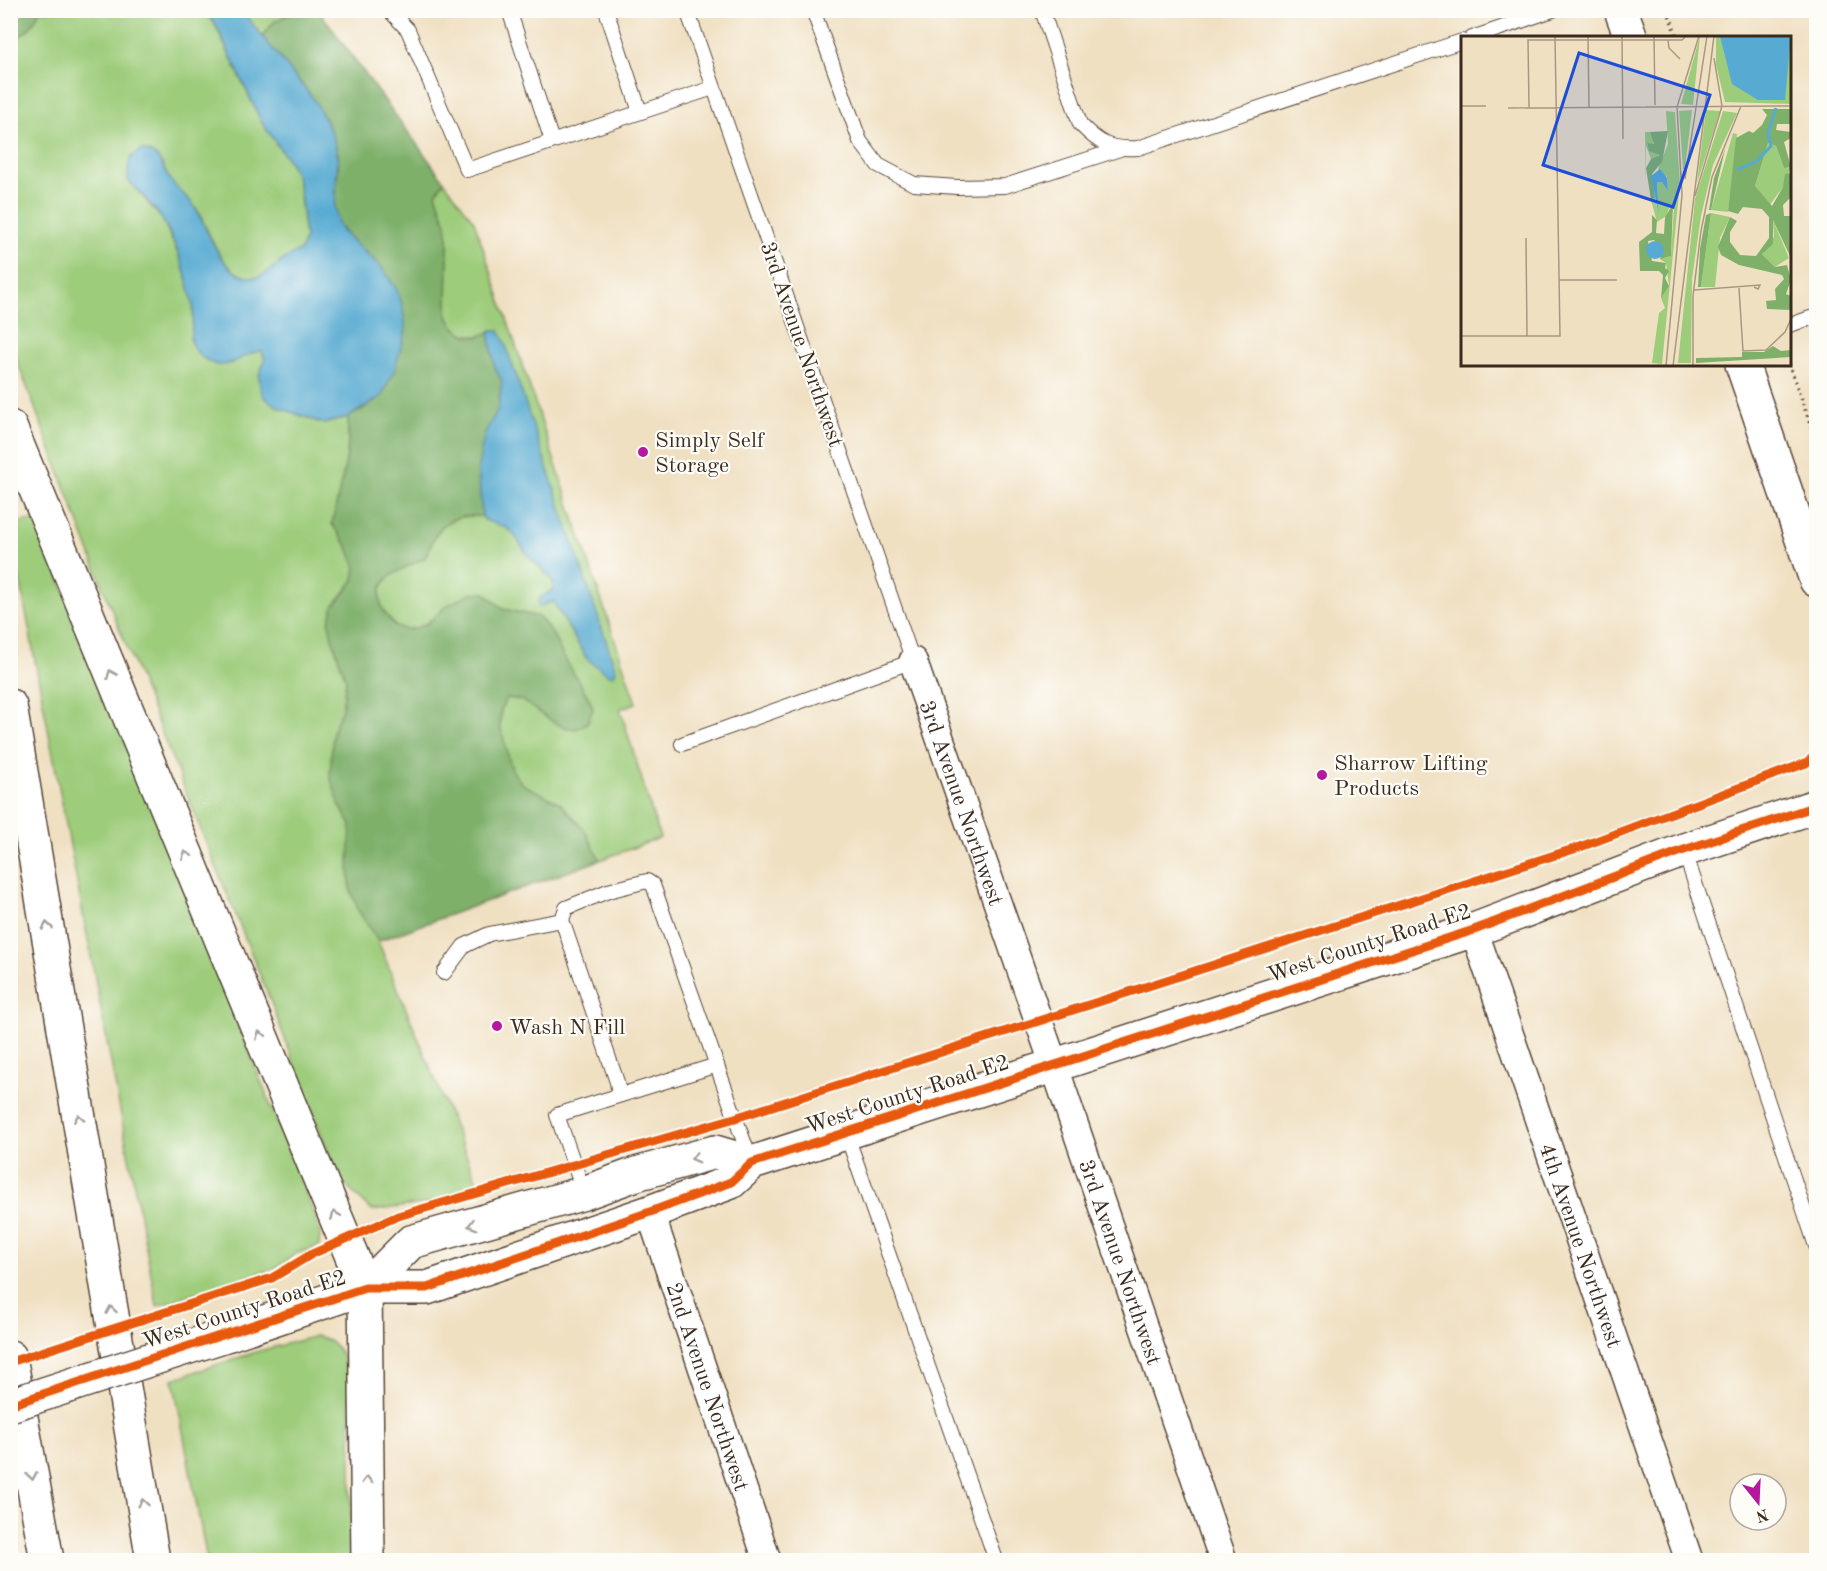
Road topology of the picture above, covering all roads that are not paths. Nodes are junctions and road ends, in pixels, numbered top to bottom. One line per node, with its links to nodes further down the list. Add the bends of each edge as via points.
1 (389, 10): 10 (lane)
2 (402, 10): 10 (lane)
3 (509, 10): 16 (lane)
4 (606, 10): 15 (lane)
5 (687, 10): 14 (lane, 3rd Avenue Northwest)
6 (813, 10): 17 (lane, via 860,141 878,165 914,183 1005,186)
7 (1042, 10): 17 (lane, via 1080,124 1103,144)
8 (1553, 10): 11 (lane)
9 (1622, 10): 12 (main road)
10 (408, 30): 16 (lane, via 467,170)
11 (1478, 36)
12 (1630, 36)
13 (1461, 40): 17 (lane, via 1138,148)
14 (713, 88): 15 (lane); 23 (lane, 3rd Avenue Northwest)
15 (640, 112): 16 (lane)
16 (552, 141)
17 (1120, 149)
18 (1816, 315): 19 (lane)
19 (1791, 325)
20 (1743, 366): 22 (main road)
21 (10, 427): 39 (main road, one-way to 21)
22 (1816, 580)
23 (913, 661): 25 (lane); 32 (street, 3rd Avenue Northwest)
24 (10, 706): 43 (main road, one-way to 24)
25 (682, 744)
26 (1816, 806): 27 (main road, West County Road E2)
27 (1684, 850): 29 (main road, West County Road E2); 38 (lane)
28 (562, 920): 30 (lane, via 489,934 464,946); 31 (lane, via 566,908 608,891 647,881 653,885); 33 (lane)
29 (1474, 930): 32 (main road, West County Road E2); 48 (street, 4th Avenue Northwest)
30 (444, 973)
31 (717, 1065): 33 (lane); 35 (lane)
32 (1054, 1065): 34 (main road, West County Road E2); 47 (street, 3rd Avenue Northwest)
33 (619, 1095): 36 (lane, via 557,1115)
34 (846, 1133): 35 (main road, West County Road E2); 46 (lane)
35 (752, 1164): 36 (main road, West County Road E2, one-way to 36, via 715,1152); 37 (main road, West County Road E2, via 731,1182)
36 (584, 1193): 39 (main road, West County Road E2, one-way to 39, via 411,1242)
37 (650, 1212): 39 (main road, West County Road E2, via 427,1288); 45 (street, 2nd Avenue Northwest)
38 (1816, 1246)
39 (365, 1288): 41 (main road, West County Road E2, bridge); 44 (main road, one-way to 39)
40 (10, 1357): 42 (main road, one-way to 42)
41 (10, 1405)
42 (47, 1560)
43 (153, 1560)
44 (368, 1560)
45 (767, 1560)
46 (996, 1560)
47 (1223, 1560)
48 (1689, 1560)

